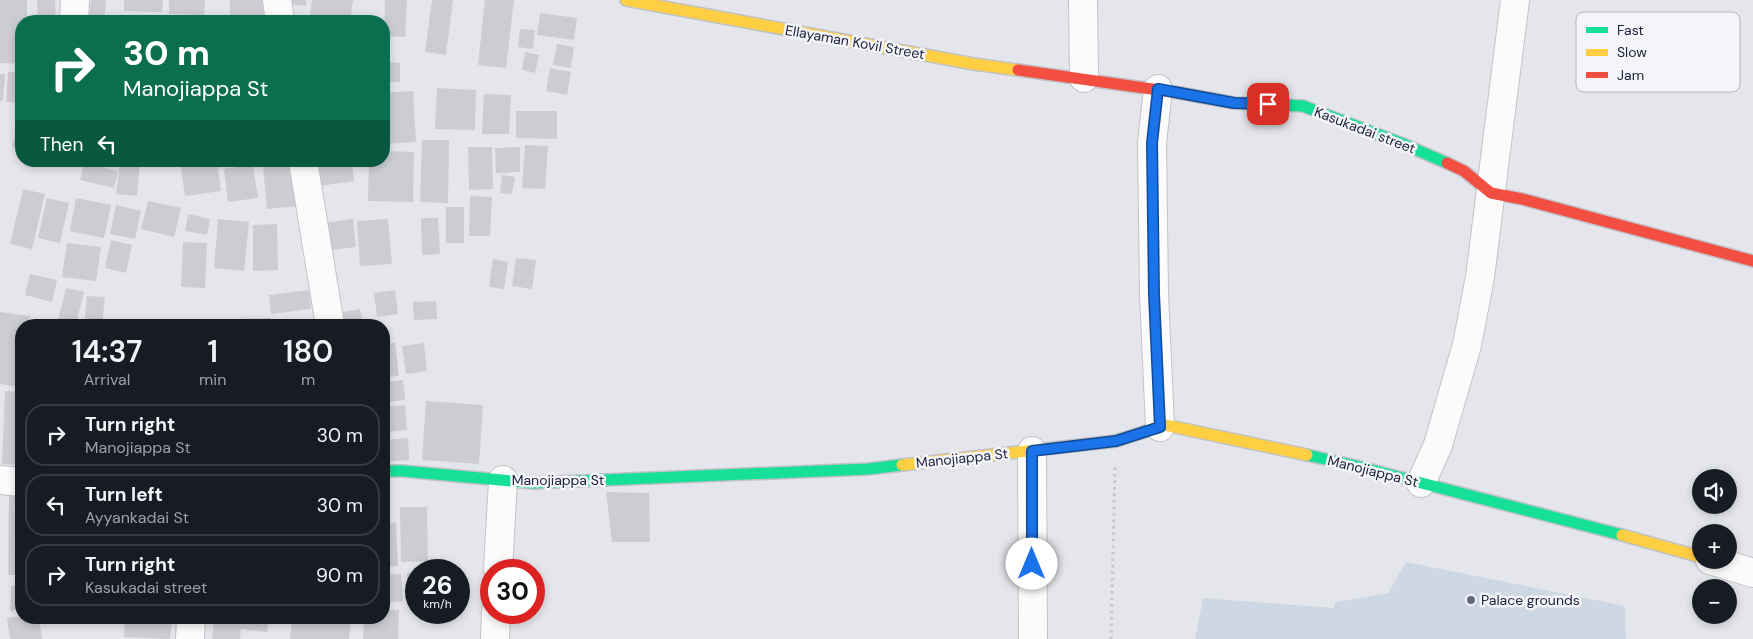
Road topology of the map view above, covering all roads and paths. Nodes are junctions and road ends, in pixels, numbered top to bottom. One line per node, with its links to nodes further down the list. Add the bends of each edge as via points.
1 (75, 0): 7 (street)
2 (277, 0): 8 (street)
3 (626, 0): 6 (street, Ellayaman Kovil Street)
4 (1083, 0): 9 (street)
5 (1515, 0): 12 (street)
6 (639, 1): 9 (street, Ellayaman Kovil Street, via 974,64)
7 (74, 15)
8 (279, 15)
9 (1084, 78): 10 (street, Ellayaman Kovil Street)
10 (1148, 88): 12 (street, Kasukadai street, via 1234,103 1303,106 1464,171); 15 (street)
11 (304, 167): 14 (street)
12 (1490, 193): 13 (street, Kasukadai street); 22 (street, via 1480,278 1467,344 1438,445)
13 (1753, 260)
14 (329, 319)
15 (1160, 427): 16 (street, Manojiappa St); 22 (street, Manojiappa St, via 1164,425 1356,466)
16 (1116, 441): 17 (street, Manojiappa St); 32 (path)
17 (1032, 451): 20 (street, Manojiappa St, via 868,469 533,483); 31 (street)
18 (390, 471): 20 (street, Manojiappa St)
19 (0, 480): 21 (street)
20 (503, 480): 24 (street)
21 (15, 481)
22 (1421, 483): 23 (street, Manojiappa St)
23 (1692, 554)
24 (499, 559)
25 (1737, 568): 26 (street)
26 (1753, 573)
27 (191, 624): 29 (street)
28 (496, 624): 30 (street)
29 (190, 639)
30 (495, 639)
31 (1033, 639)
32 (1111, 639)

